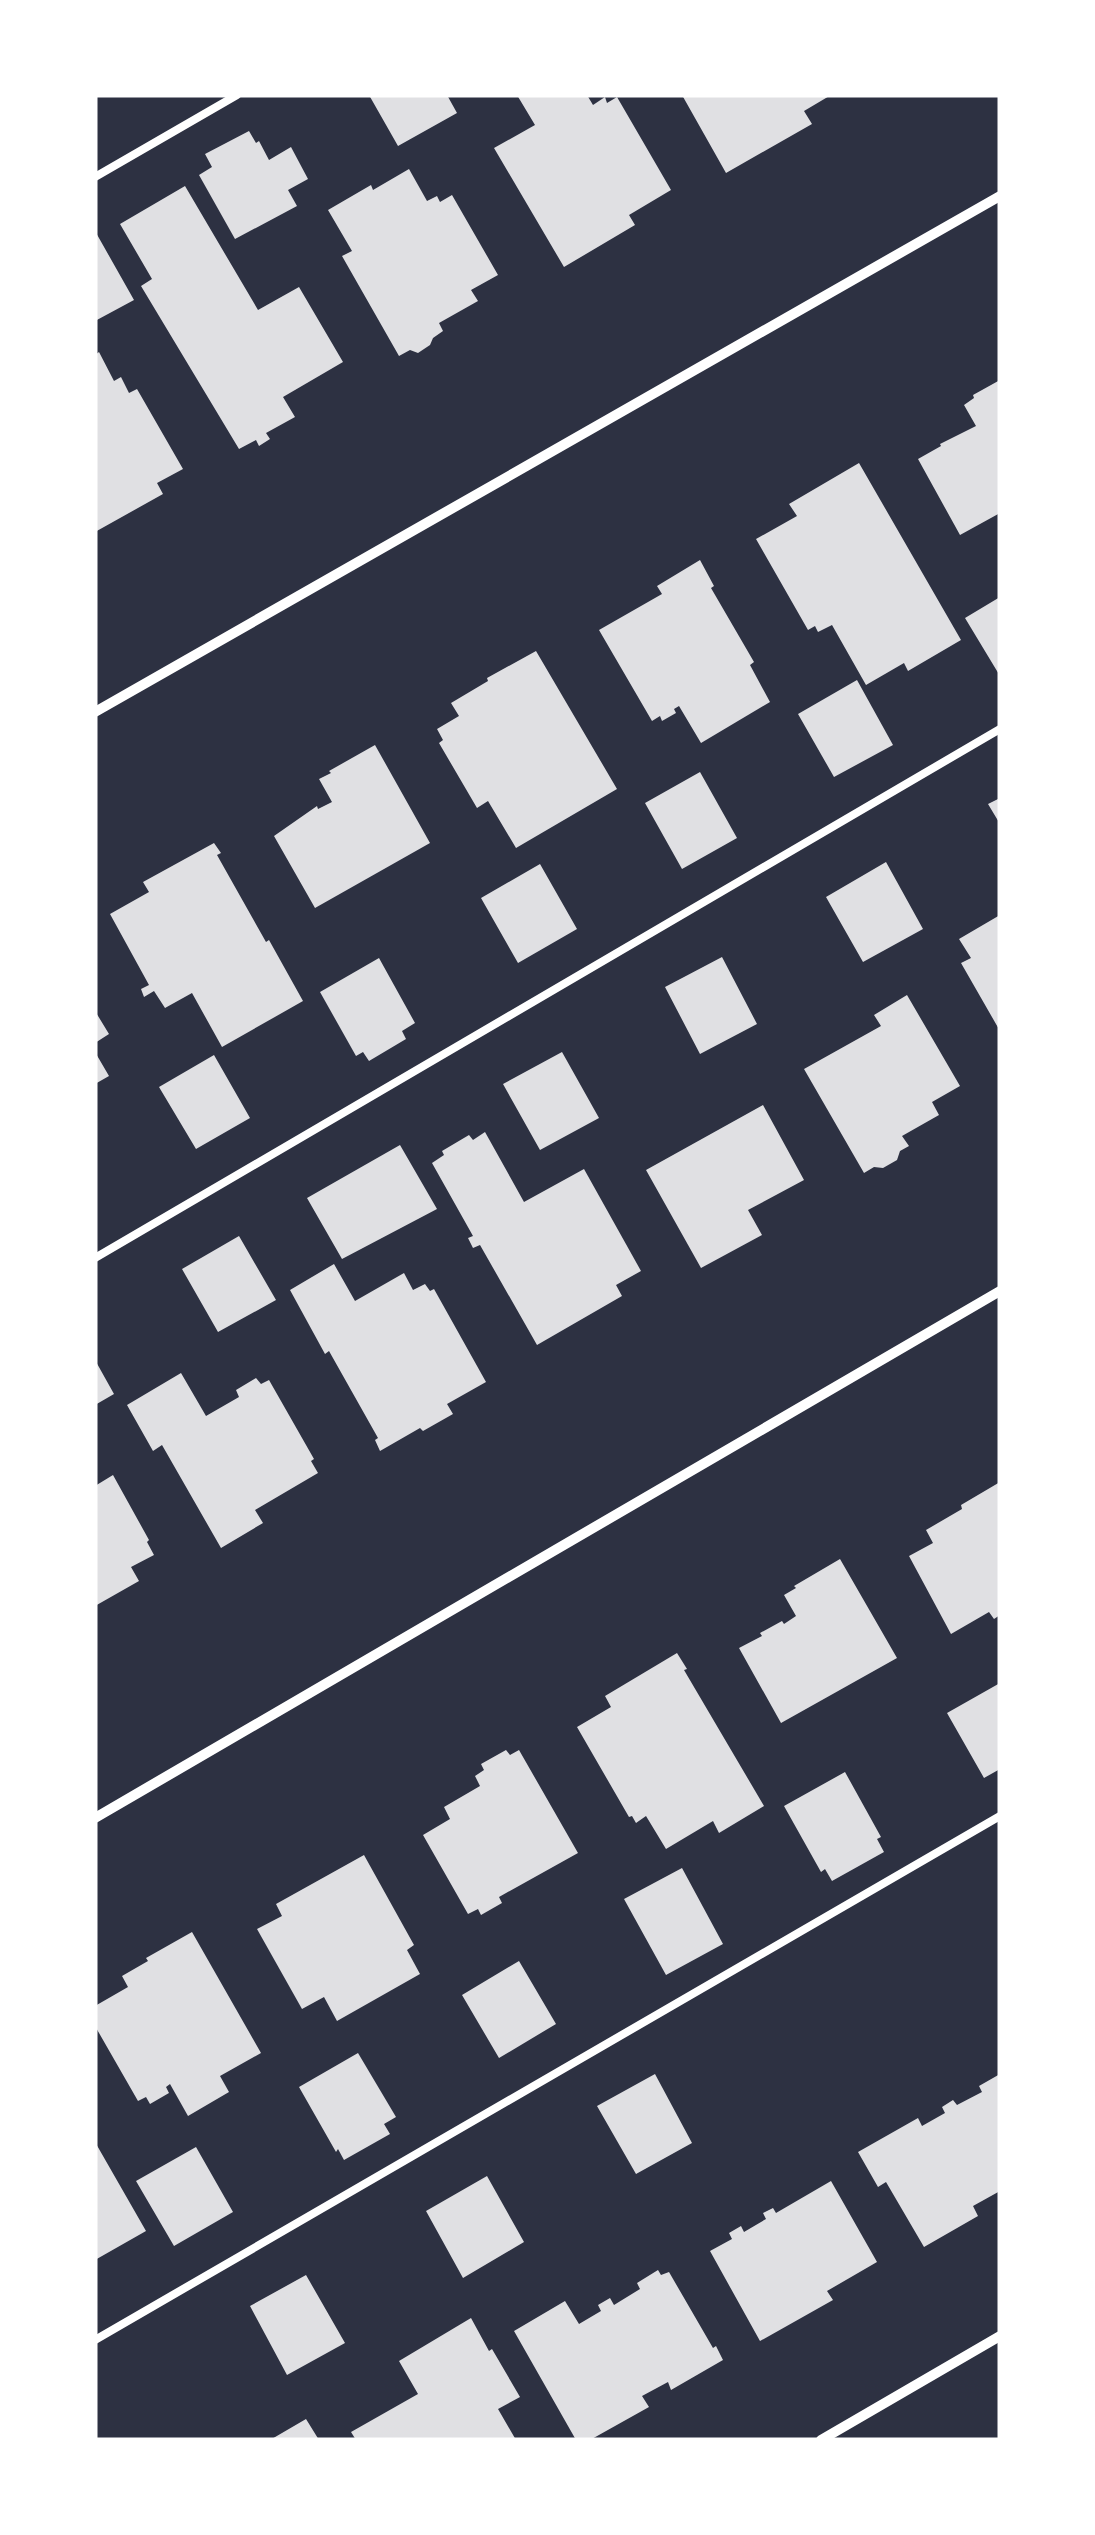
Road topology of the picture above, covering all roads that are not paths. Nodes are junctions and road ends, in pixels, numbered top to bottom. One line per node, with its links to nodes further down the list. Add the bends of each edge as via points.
1 (236, 95): 2 (lane)
2 (95, 177)
3 (1000, 196): 4 (street)
4 (95, 712)
5 (1000, 729): 6 (lane)
6 (95, 1258)
7 (1000, 1291): 9 (street)
8 (1000, 1816): 11 (lane)
9 (95, 1818)
10 (1000, 2336): 12 (street)
11 (95, 2340)
12 (820, 2440)

